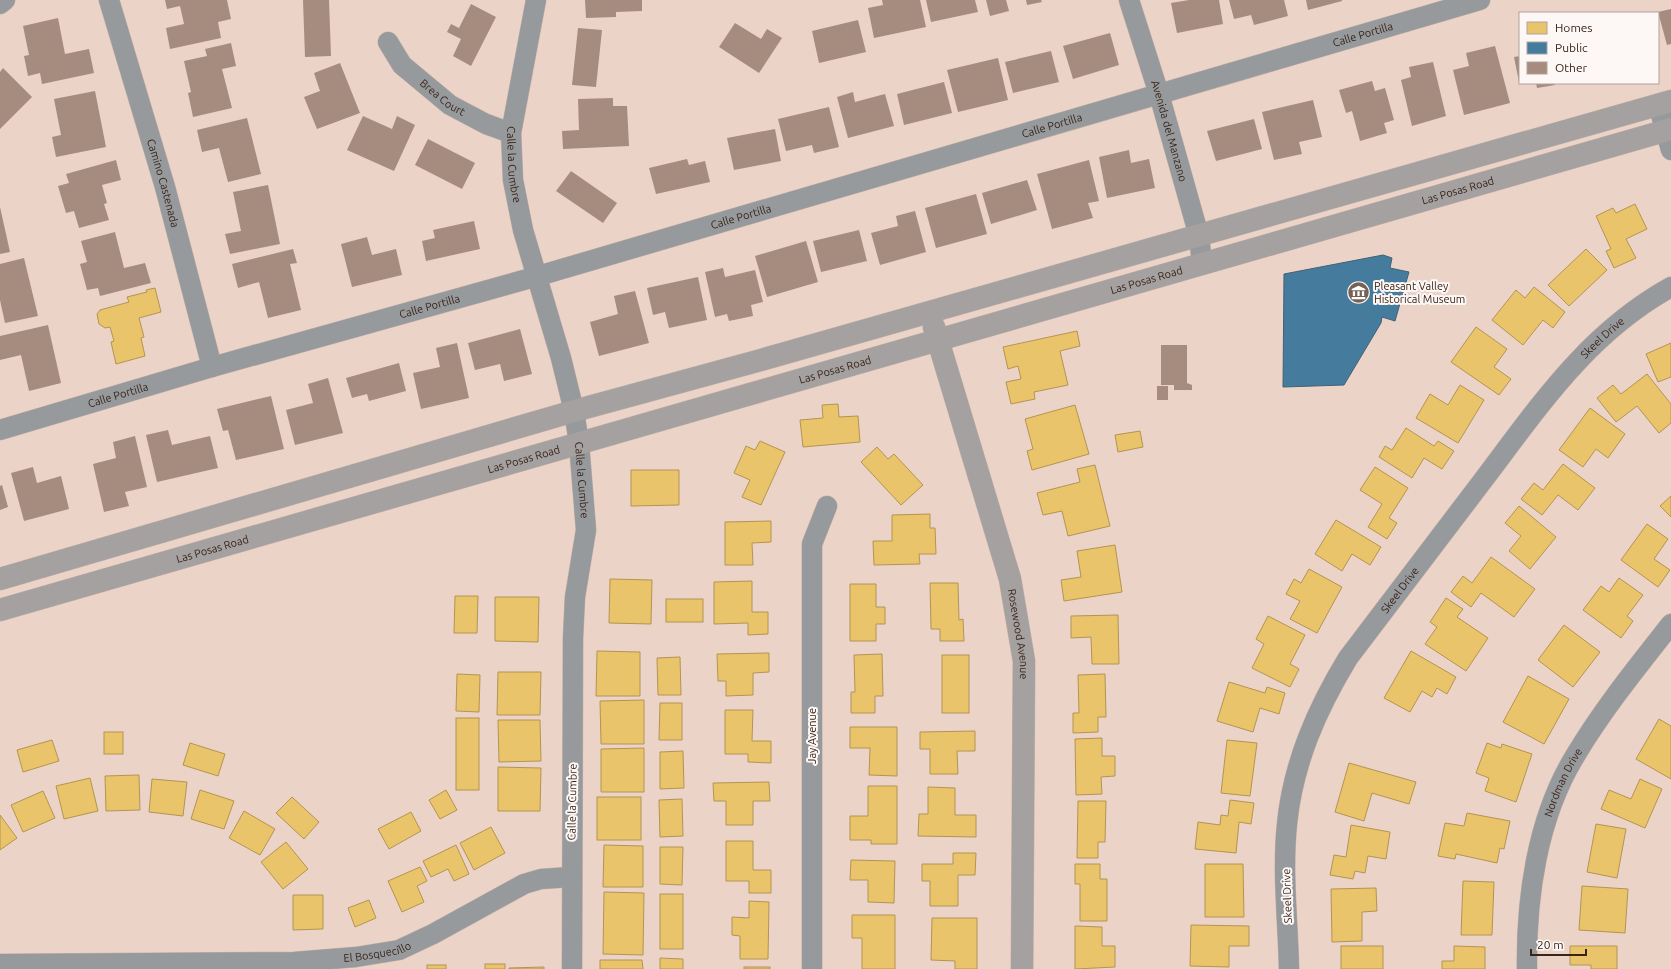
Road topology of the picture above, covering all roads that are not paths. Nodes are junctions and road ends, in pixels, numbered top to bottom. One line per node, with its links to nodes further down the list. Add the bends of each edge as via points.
1 (5, 0): 6 (street)
2 (109, 0): 18 (street, Camino Castenada, via 165,187)
3 (536, 0): 10 (street, Calle la Cumbre)
4 (1129, 0): 8 (street, Avenida del Manzano)
5 (1480, 0): 8 (street, Calle Portilla)
6 (0, 4)
7 (388, 42): 10 (street, Brea Court, via 402,65 450,105 486,124)
8 (1159, 94): 12 (street, Avenida del Manzano); 14 (street, Calle Portilla)
9 (1665, 102): 11 (street); 12 (main road)
10 (511, 133): 14 (street, Calle la Cumbre, via 513,180 523,230)
11 (1669, 137): 13 (main road, Las Posas Road)
12 (1199, 236): 13 (street, Avenida del Manzano); 16 (main road)
13 (1202, 263): 17 (main road, Las Posas Road)
14 (538, 276): 18 (street, Calle Portilla); 19 (street, Calle la Cumbre)
15 (1671, 287): 32 (street, Skeel Drive, via 1647,300 1606,332 1561,377 1338,674 1316,715 1293,787 1287,824 1285,864)
16 (929, 311): 17 (main road, Rosewood Avenue); 19 (main road)
17 (939, 340): 21 (main road, Las Posas Road); 31 (main road, Rosewood Avenue, via 1010,579 1024,661)
18 (212, 367): 20 (street, Calle Portilla)
19 (574, 411): 21 (street, Calle la Cumbre); 23 (main road)
20 (0, 430)
21 (579, 443): 24 (main road, Las Posas Road); 26 (street, Calle la Cumbre, via 586,530 575,597)
22 (827, 506): 30 (street, Jay Avenue, via 812,544)
23 (0, 580)
24 (0, 610)
25 (1671, 624): 33 (street, Nordman Drive, via 1620,690 1574,756 1560,786 1547,818 1537,855 1528,925)
26 (571, 877): 28 (street, El Bosquecillo, via 541,879 524,884 399,950); 29 (street, Calle la Cumbre)
27 (0, 964): 28 (street, El Bosquecillo)
28 (294, 965)
29 (572, 969)
30 (812, 969)
31 (1022, 969)
32 (1289, 969)
33 (1527, 969)

